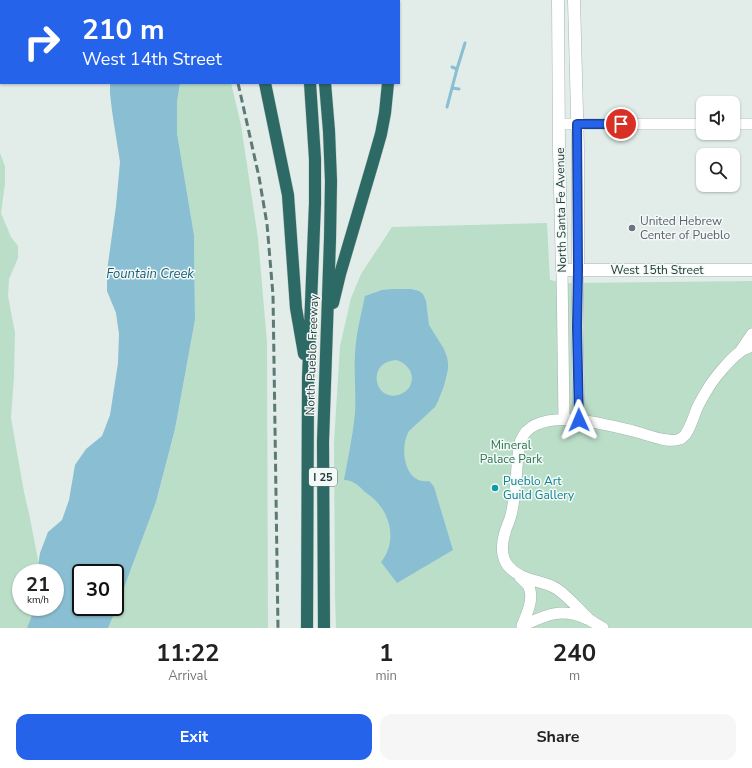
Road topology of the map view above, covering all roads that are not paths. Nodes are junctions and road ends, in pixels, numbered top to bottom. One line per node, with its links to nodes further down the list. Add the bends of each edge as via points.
1 (558, 0): 7 (street, North Santa Fe Avenue)
2 (574, 0): 8 (street, North Santa Fe Avenue)
3 (265, 84): 19 (highway, via 288,195 296,308)
4 (310, 84): 19 (highway, North Pueblo Freeway / I 25, via 315,203)
5 (325, 84): 15 (highway, North Pueblo Freeway / I 25, via 331,181)
6 (388, 84): 15 (highway, via 381,134)
7 (559, 124): 8 (street); 12 (street, North Santa Fe Avenue)
8 (577, 124): 9 (street); 13 (street, North Santa Fe Avenue)
9 (696, 124)
10 (740, 124): 11 (street)
11 (752, 124)
12 (562, 270): 13 (street, West 15th Street); 20 (street, North Santa Fe Avenue)
13 (578, 270): 14 (street, West 15th Street); 21 (street, North Santa Fe Avenue)
14 (752, 270)
15 (327, 326): 25 (highway, North Pueblo Freeway / I 25, via 323,442)
16 (752, 334): 18 (street)
17 (752, 346): 18 (street)
18 (741, 352): 21 (street, via 716,377 682,438 664,440 628,429)
19 (308, 378): 24 (highway, North Pueblo Freeway / I 25)
20 (564, 419): 21 (street); 22 (street, via 531,426 522,439 518,452 514,503 502,548 502,555)
21 (579, 420)
22 (515, 573): 23 (street, via 557,589); 23 (street, via 527,584 531,595 522,626 548,614 557,613 578,615)
23 (591, 621): 26 (street)
24 (307, 628)
25 (324, 628)
26 (603, 628)

